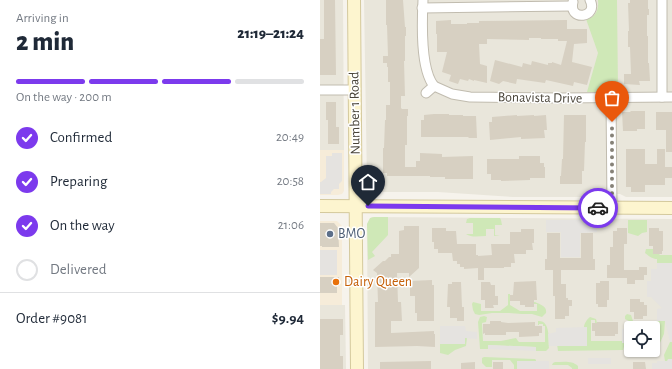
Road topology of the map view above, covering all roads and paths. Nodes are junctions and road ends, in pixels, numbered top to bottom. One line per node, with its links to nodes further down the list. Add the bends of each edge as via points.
1 (354, 0): 8 (main road, Number 1 Road)
2 (590, 0): 4 (street, via 592,4 586,14 577,14 573,9)
3 (662, 0): 12 (street)
4 (573, 3): 5 (street)
5 (422, 4): 6 (street, via 424,56 429,78)
6 (434, 86): 9 (street); 11 (street, Bonavista Drive, via 446,93 460,96)
7 (320, 90): 8 (street)
8 (355, 90): 14 (main road, Number 1 Road)
9 (426, 93)
10 (672, 97): 12 (street, Bonavista Drive)
11 (612, 98): 12 (street, Bonavista Drive); 15 (street)
12 (662, 98)
13 (320, 206): 14 (main road)
14 (356, 206): 15 (main road); 17 (main road, Number 1 Road)
15 (612, 208): 16 (main road)
16 (672, 208)
17 (357, 369)

